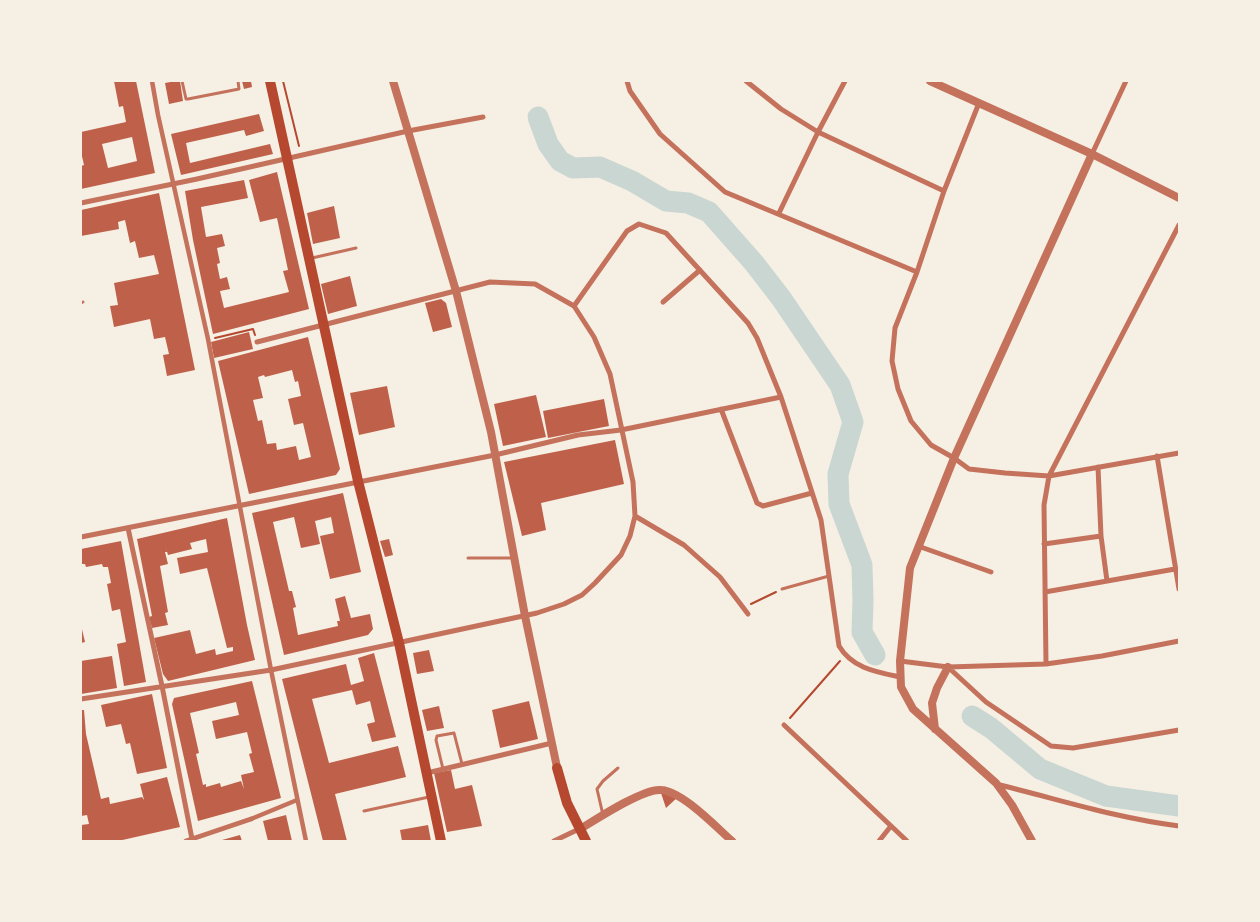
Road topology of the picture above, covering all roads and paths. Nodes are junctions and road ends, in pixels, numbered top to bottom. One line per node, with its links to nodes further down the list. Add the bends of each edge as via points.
1 (152, 81): 19 (street)
2 (182, 81): 3 (lane, via 186,99 239,88)
3 (238, 81)
4 (270, 81): 18 (main road)
5 (282, 81): 17 (path)
6 (393, 81): 14 (street)
7 (627, 81): 23 (street, via 660,134 725,192)
8 (746, 81): 15 (street, via 781,109)
9 (844, 81): 15 (street)
10 (930, 81): 12 (street)
11 (1126, 81): 16 (street)
12 (979, 103): 16 (street); 20 (street)
13 (483, 117): 14 (street)
14 (408, 131): 17 (street); 29 (street)
15 (818, 132): 20 (street); 23 (street)
16 (1092, 154): 21 (street); 41 (street)
17 (302, 156): 18 (street)
18 (287, 159): 19 (street); 26 (main road)
19 (174, 184): 22 (street); 33 (street)
20 (944, 191): 28 (street)
21 (1179, 198)
22 (81, 203)
23 (779, 213): 28 (street)
24 (1179, 225): 43 (street)
25 (356, 248): 26 (lane)
26 (309, 258): 32 (main road)
27 (700, 270): 30 (street); 31 (street, via 666,233 639,224 628,231); 35 (street, via 757,338)
28 (917, 272): 41 (street, via 895,328 892,361 898,389 911,421 931,446)
29 (456, 291): 31 (street, via 490,282 535,284); 32 (street); 39 (street)
30 (663, 302)
31 (574, 306): 37 (street, via 594,337 610,374)
32 (323, 324): 34 (street); 44 (main road)
33 (208, 339): 34 (path, via 253,329); 46 (street)
34 (257, 342)
35 (781, 397): 36 (street); 45 (street)
36 (721, 410): 37 (street); 45 (street, via 757,503 763,506)
37 (621, 430): 39 (street, via 578,435); 47 (street, via 633,482)
38 (1179, 453): 40 (street)
39 (495, 455): 44 (street); 54 (street)
40 (1157, 456): 42 (street); 55 (street)
41 (954, 458): 43 (street, via 969,469); 52 (street)
42 (1098, 467): 43 (street); 49 (street)
43 (1049, 476): 51 (street, via 1044,505)
44 (358, 481): 46 (street); 66 (main road)
45 (812, 493): 57 (street, via 821,520)
46 (239, 506): 48 (street); 71 (street)
47 (635, 516): 62 (street, via 684,545 720,577); 64 (street, via 621,556 582,595)
48 (128, 528): 50 (street); 73 (street)
49 (1101, 536): 51 (street); 58 (street)
50 (81, 537)
51 (1044, 544): 61 (street)
52 (918, 546): 56 (street); 68 (street, via 910,568)
53 (468, 558): 54 (lane)
54 (514, 558): 64 (street)
55 (1175, 569): 58 (street); 60 (street)
56 (991, 572)
57 (829, 576): 59 (lane); 67 (street, via 839,646)
58 (1107, 581): 61 (street)
59 (782, 589): 62 (path)
60 (1179, 589)
61 (1045, 592): 69 (street)
62 (744, 608): 63 (street)
63 (748, 614)
64 (525, 616): 66 (street); 78 (street)
65 (1179, 641): 69 (street)
66 (399, 643): 71 (street); 83 (main road)
67 (844, 655): 72 (street, via 851,662); 75 (path)
68 (900, 661): 70 (street); 72 (street)
69 (1046, 664): 70 (street)
70 (948, 668): 76 (street, via 932,703); 77 (street, via 986,702 1051,746 1072,748)
71 (271, 670): 73 (street); 86 (street)
72 (900, 677): 76 (street, via 913,709)
73 (162, 686): 74 (street); 93 (street)
74 (81, 699)
75 (784, 725): 90 (street)
76 (935, 729): 84 (street)
77 (1179, 730)
78 (552, 743): 79 (street); 80 (street)
79 (462, 765): 82 (street); 82 (lane, via 454,733 437,736)
80 (557, 768): 92 (street); 97 (main road, via 567,803)
81 (618, 768): 88 (lane, via 598,789)
82 (443, 769): 83 (street)
83 (427, 772): 85 (main road)
84 (996, 783): 91 (street, via 1103,813); 101 (street)
85 (432, 797): 87 (lane); 95 (main road)
86 (297, 800): 89 (street); 94 (street)
87 (364, 811)
88 (603, 816): 92 (street); 98 (street, via 649,792 672,792)
89 (251, 819): 93 (street)
90 (891, 826): 99 (street); 100 (street)
91 (1179, 826)
92 (579, 829): 96 (street); 97 (street)
93 (189, 840)
94 (306, 841)
95 (441, 841)
96 (554, 841)
97 (586, 841)
98 (732, 841)
99 (879, 841)
100 (907, 841)
101 (1032, 841)

